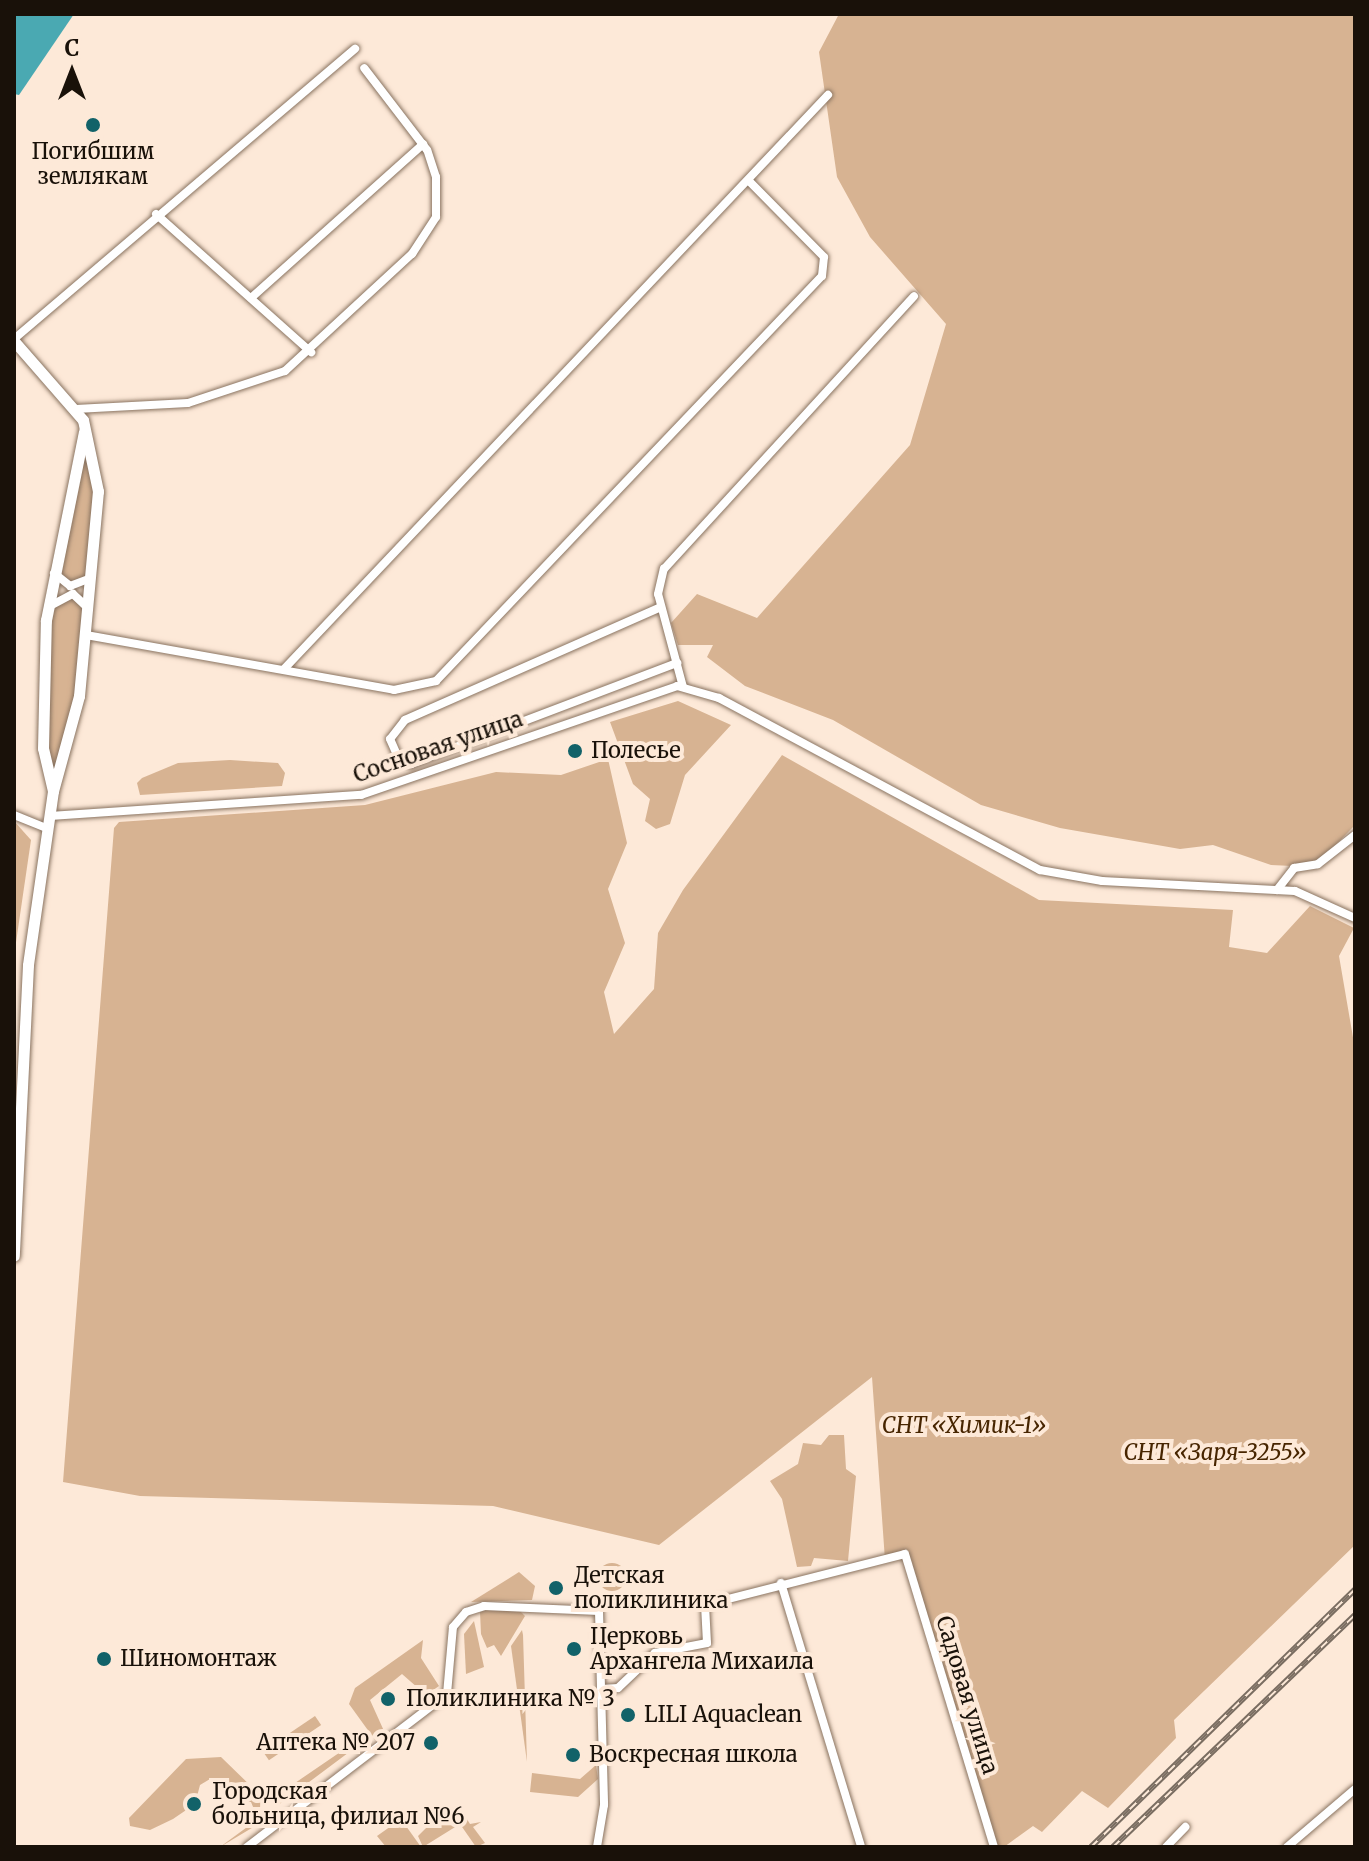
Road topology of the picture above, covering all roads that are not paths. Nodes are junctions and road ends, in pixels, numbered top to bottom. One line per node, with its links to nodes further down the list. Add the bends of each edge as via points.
1 (355, 49): 6 (street, via 173,209)
2 (364, 68): 4 (street)
3 (828, 95): 5 (street)
4 (423, 144): 8 (street); 10 (street, via 436,177 436,217 412,254)
5 (748, 180): 20 (street); 20 (street, via 824,257 819,279 436,681 394,690)
6 (156, 214): 8 (street); 9 (street)
7 (914, 296): 16 (street, via 664,569)
8 (251, 298): 10 (street)
9 (14, 340): 11 (main road)
10 (311, 352): 11 (street, via 285,371 225,394)
11 (76, 409): 12 (main road)
12 (84, 432): 13 (main road); 14 (main road, via 98,491)
13 (53, 572): 14 (street, via 70,586); 15 (main road)
14 (92, 577): 17 (main road)
15 (48, 607): 17 (street, via 73,594); 22 (main road, via 42,691)
16 (661, 607): 19 (street); 19 (street, via 405,720 390,739 399,759 411,764)
17 (89, 611): 18 (main road)
18 (86, 635): 20 (street); 22 (main road, via 73,727)
19 (677, 663): 21 (street)
20 (284, 669)
21 (684, 687): 24 (street, Сосновая улица, via 661,688 361,795); 27 (street, via 719,698 1040,870 1102,881)
22 (53, 791): 24 (main road)
23 (14, 815): 25 (street)
24 (50, 816): 25 (main road)
25 (48, 829): 29 (main road, via 26,984)
26 (1355, 835): 27 (street, via 1318,864 1294,868)
27 (1277, 890): 28 (street, via 1313,897)
28 (1355, 918)
29 (14, 1256)
30 (781, 1583): 31 (street, via 705,1605 707,1643 655,1653 618,1688); 36 (street); 37 (street, Садовая улица, via 905,1554)
31 (602, 1689): 34 (street, via 599,1611 484,1606 461,1615 451,1634 447,1694); 35 (street, via 604,1805)
32 (1355, 1789): 39 (street)
33 (1185, 1827): 38 (street)
34 (247, 1847)
35 (597, 1847)
36 (861, 1847)
37 (994, 1847)
38 (1166, 1847)
39 (1287, 1847)

